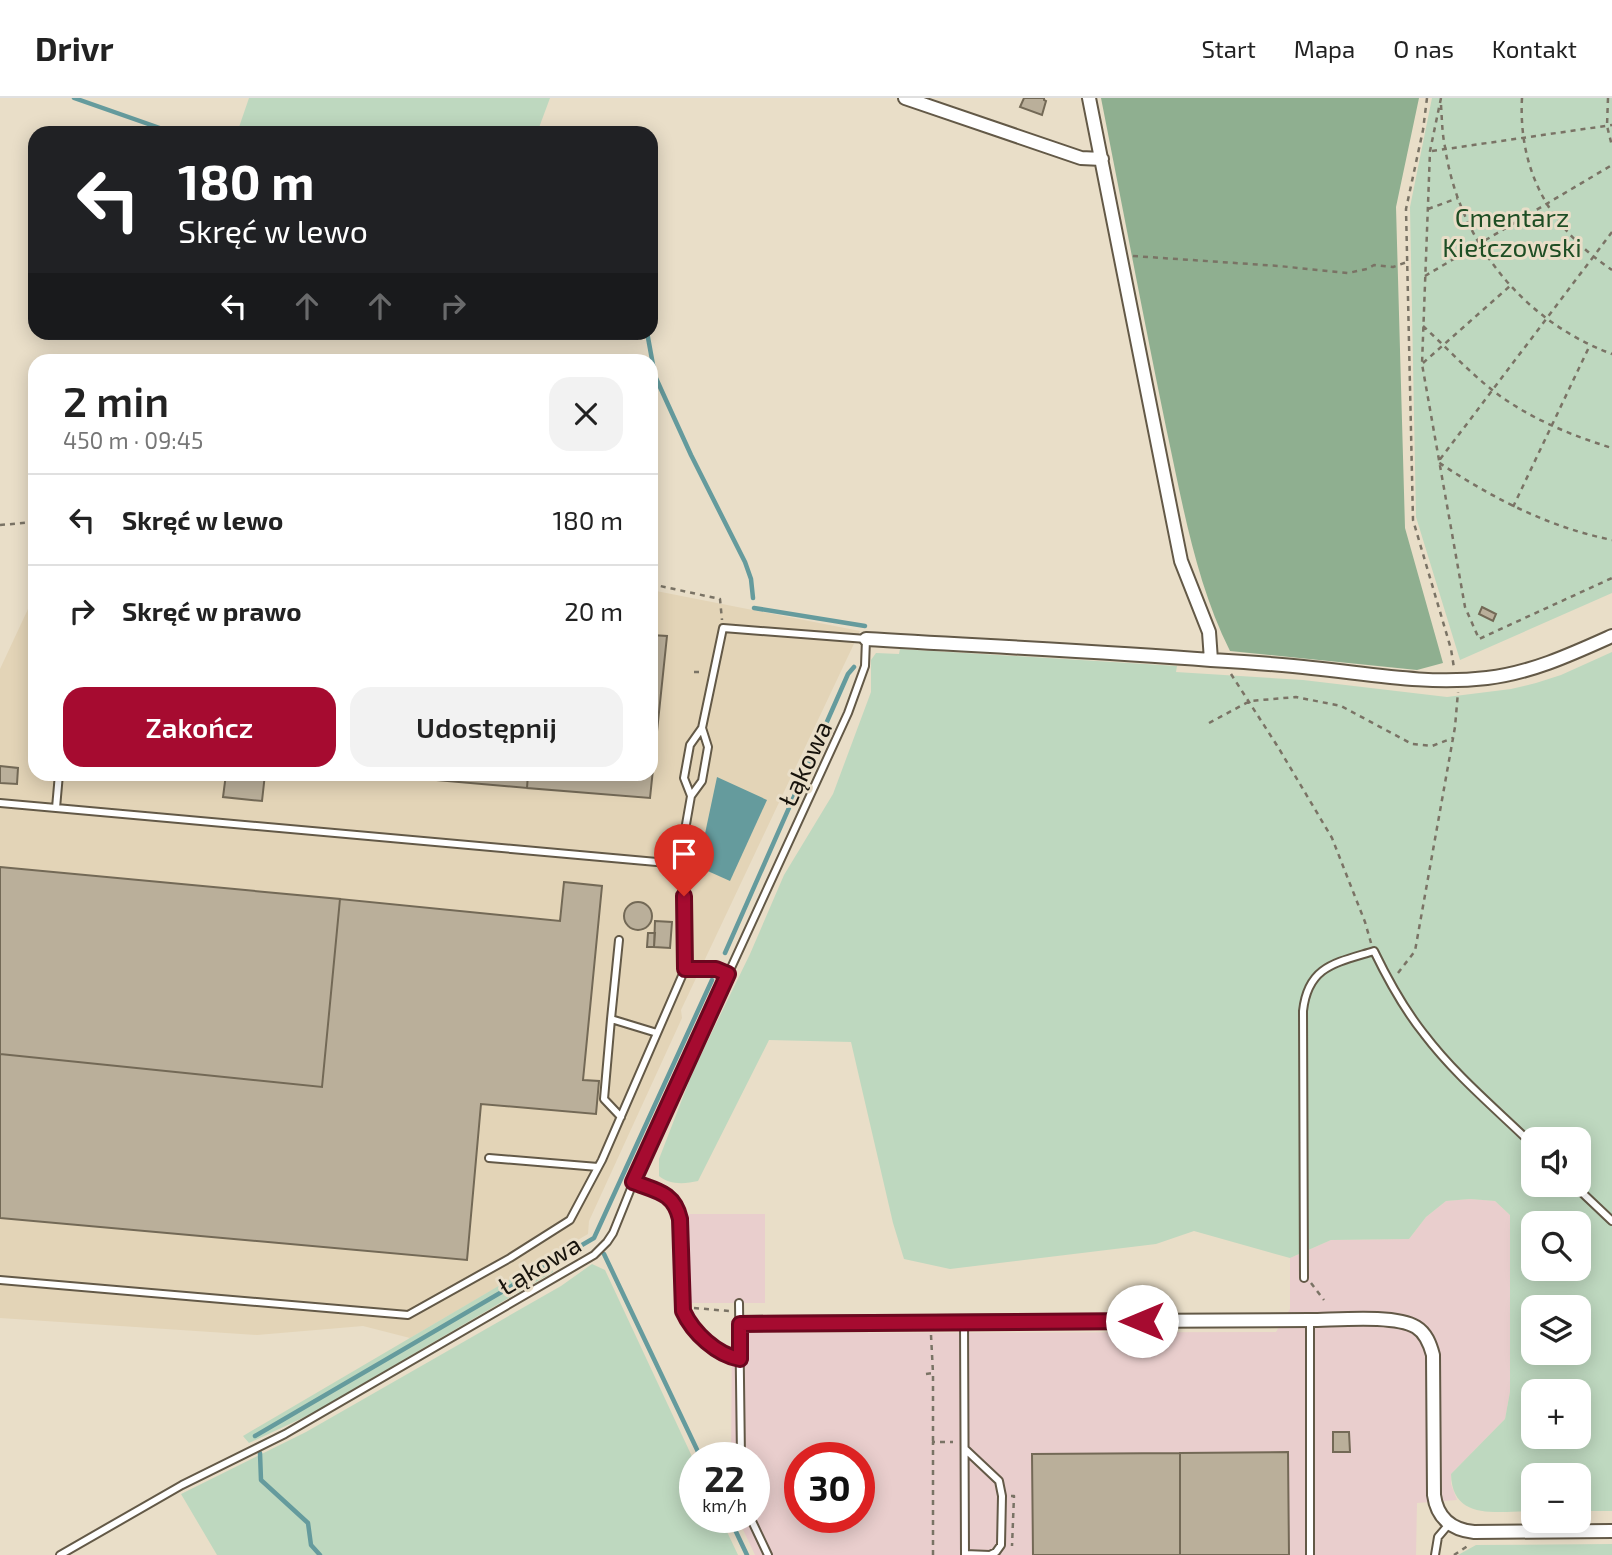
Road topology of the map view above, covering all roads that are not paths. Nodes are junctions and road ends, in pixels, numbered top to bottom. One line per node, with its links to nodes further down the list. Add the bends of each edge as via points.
1 (905, 98): 3 (street, via 1081,158)
2 (1089, 98): 3 (street)
3 (1102, 159): 6 (street, via 1179,551 1209,632)
4 (1612, 636): 6 (street, via 1528,670 1456,681)
5 (866, 639): 6 (street); 7 (lane, via 723,628); 15 (lane, Łąkowa, via 865,666 857,691)
6 (1211, 660)
7 (702, 729): 9 (lane, via 708,747 702,781); 9 (lane, via 690,745 684,778)
8 (58, 781): 11 (lane)
9 (691, 796): 12 (lane)
10 (0, 803): 11 (lane)
11 (56, 808): 12 (lane)
12 (679, 864): 14 (lane)
13 (619, 940): 16 (lane)
14 (685, 969): 15 (lane, via 716,969); 17 (lane)
15 (728, 974): 22 (lane, Łąkowa)
16 (611, 1019): 17 (lane); 18 (lane, via 604,1099)
17 (657, 1033): 18 (lane)
18 (621, 1117): 21 (lane)
19 (1521, 1133): 25 (lane, via 1423,1033 1374,951 1325,969 1315,976 1305,995)
20 (489, 1158): 21 (lane)
21 (598, 1167): 26 (lane, via 570,1220 408,1315)
22 (633, 1182): 31 (lane, via 667,1195 677,1205 683,1311 720,1353); 37 (lane, Łąkowa, via 613,1233 594,1255 285,1434 182,1485)
23 (1587, 1197): 24 (lane)
24 (1612, 1221)
25 (1304, 1279)
26 (0, 1280)
27 (739, 1303): 28 (lane)
28 (739, 1318): 30 (street); 31 (lane)
29 (1310, 1320): 30 (street); 34 (street, via 1396,1321 1416,1327 1427,1339 1433,1355 1434,1495 1438,1511); 40 (lane)
30 (964, 1322): 33 (lane)
31 (740, 1359): 32 (lane)
32 (741, 1442)
33 (965, 1449): 39 (lane); 39 (lane, via 999,1481 1002,1496 1001,1545 990,1555)
34 (1449, 1524): 35 (street, via 1474,1532); 41 (lane, via 1438,1537)
35 (1612, 1531)
36 (758, 1533): 38 (lane)
37 (60, 1555)
38 (768, 1555)
39 (965, 1555)
40 (1310, 1555)
41 (1435, 1555)

